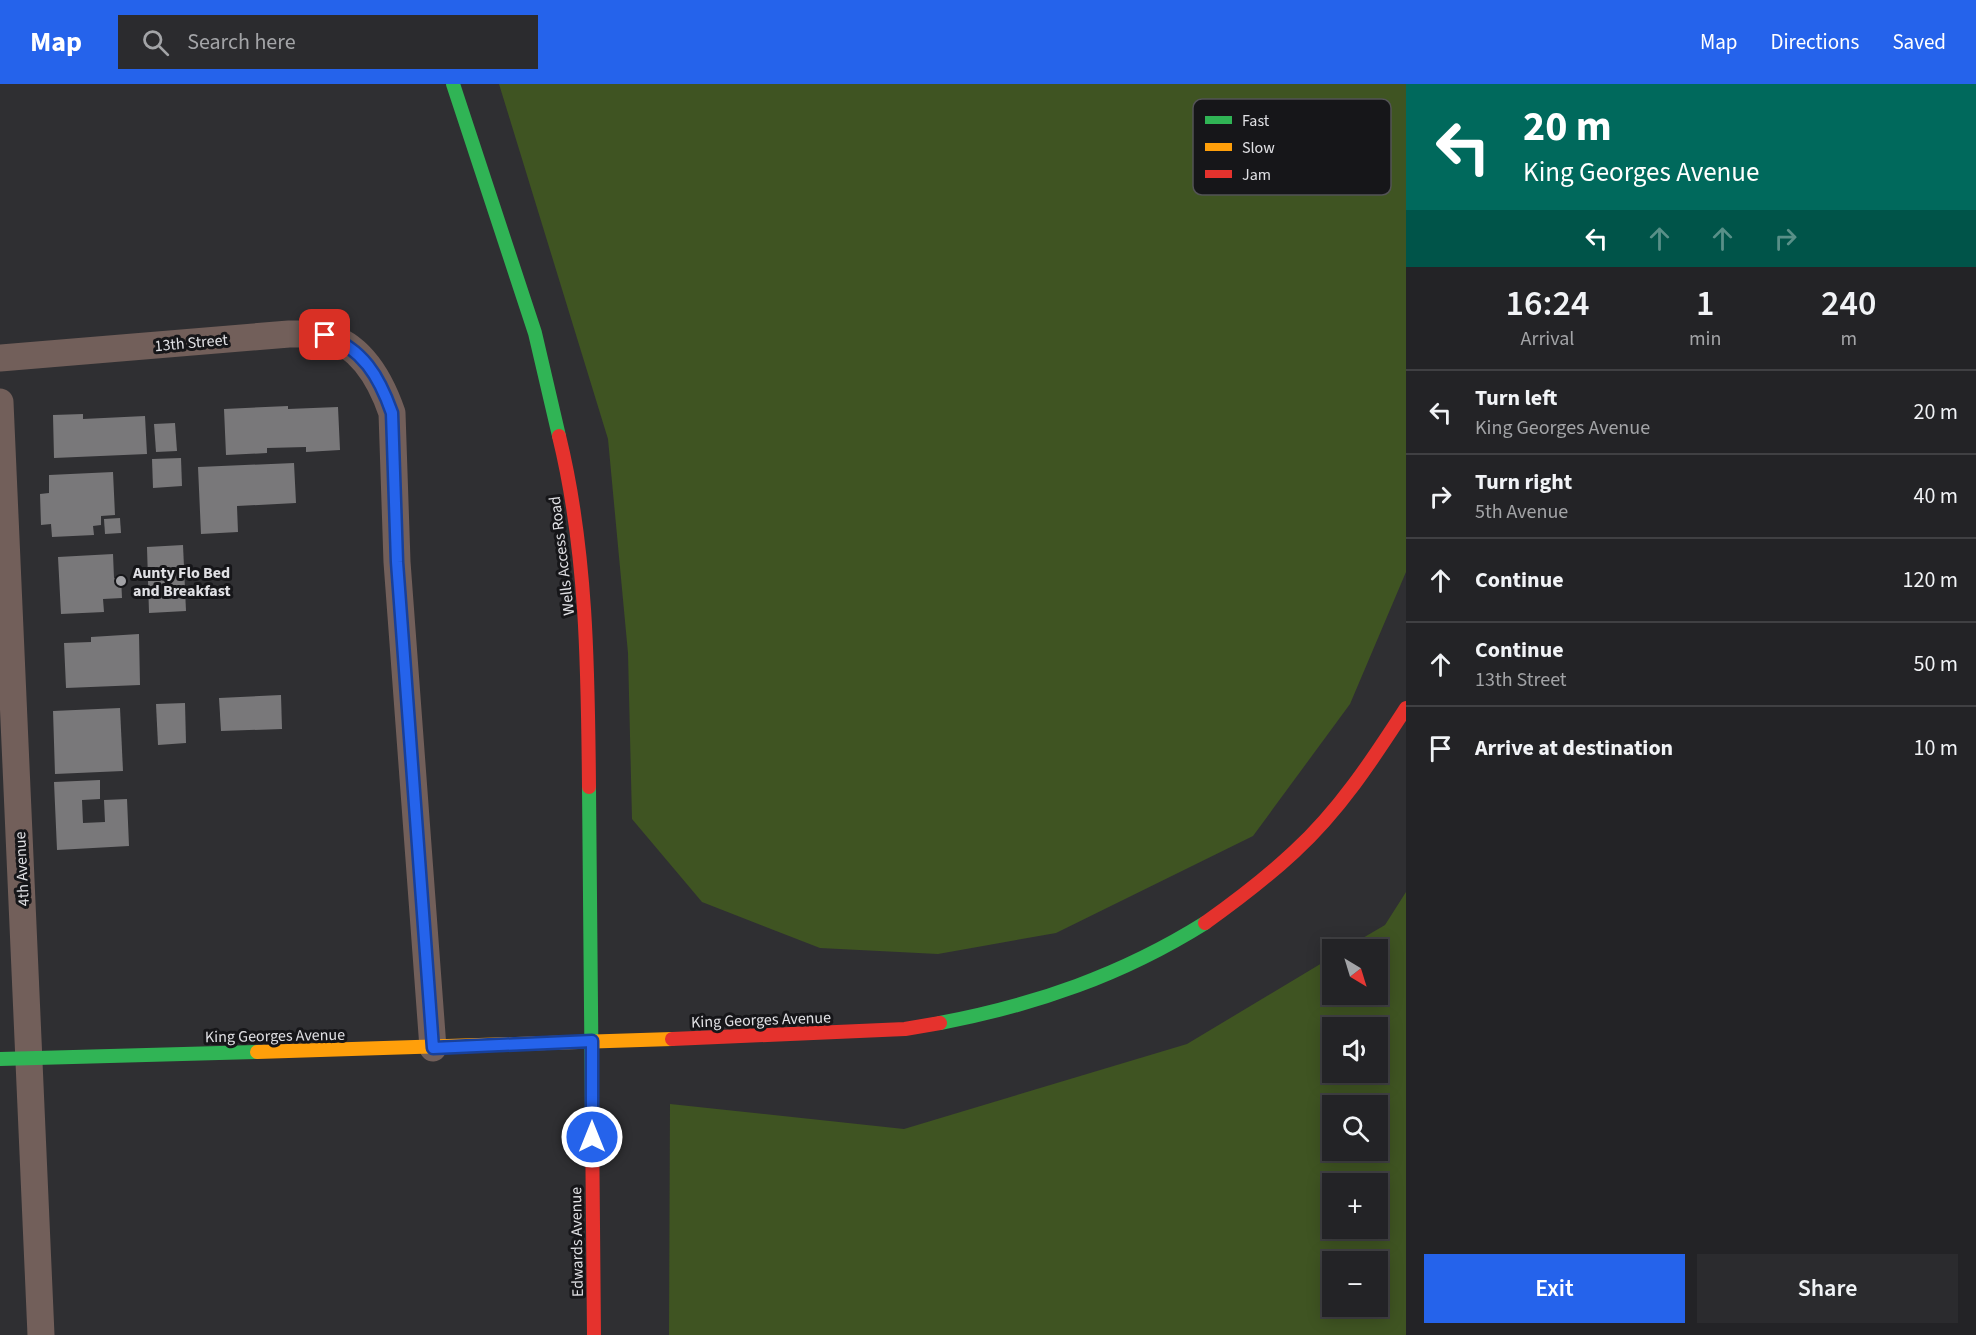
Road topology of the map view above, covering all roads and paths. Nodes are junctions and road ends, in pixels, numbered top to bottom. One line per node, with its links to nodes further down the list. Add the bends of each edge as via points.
1 (453, 84): 5 (street, Wells Access Road, via 535,333 564,455 574,519 588,683)
2 (0, 358): 6 (street, 13th Street, via 309,334 341,341 371,368 392,413 397,562)
3 (0, 402): 7 (street, 4th Avenue)
4 (1406, 708): 5 (street, King Georges Avenue, via 1364,772 1296,851 1203,924 1112,973 986,1014 905,1029)
5 (592, 1041): 6 (street, King Georges Avenue); 10 (street, Edwards Avenue)
6 (433, 1048): 7 (street, King Georges Avenue)
7 (29, 1058): 8 (street, King Georges Avenue); 9 (street, 4th Avenue)
8 (0, 1059)
9 (41, 1335)
10 (594, 1335)

